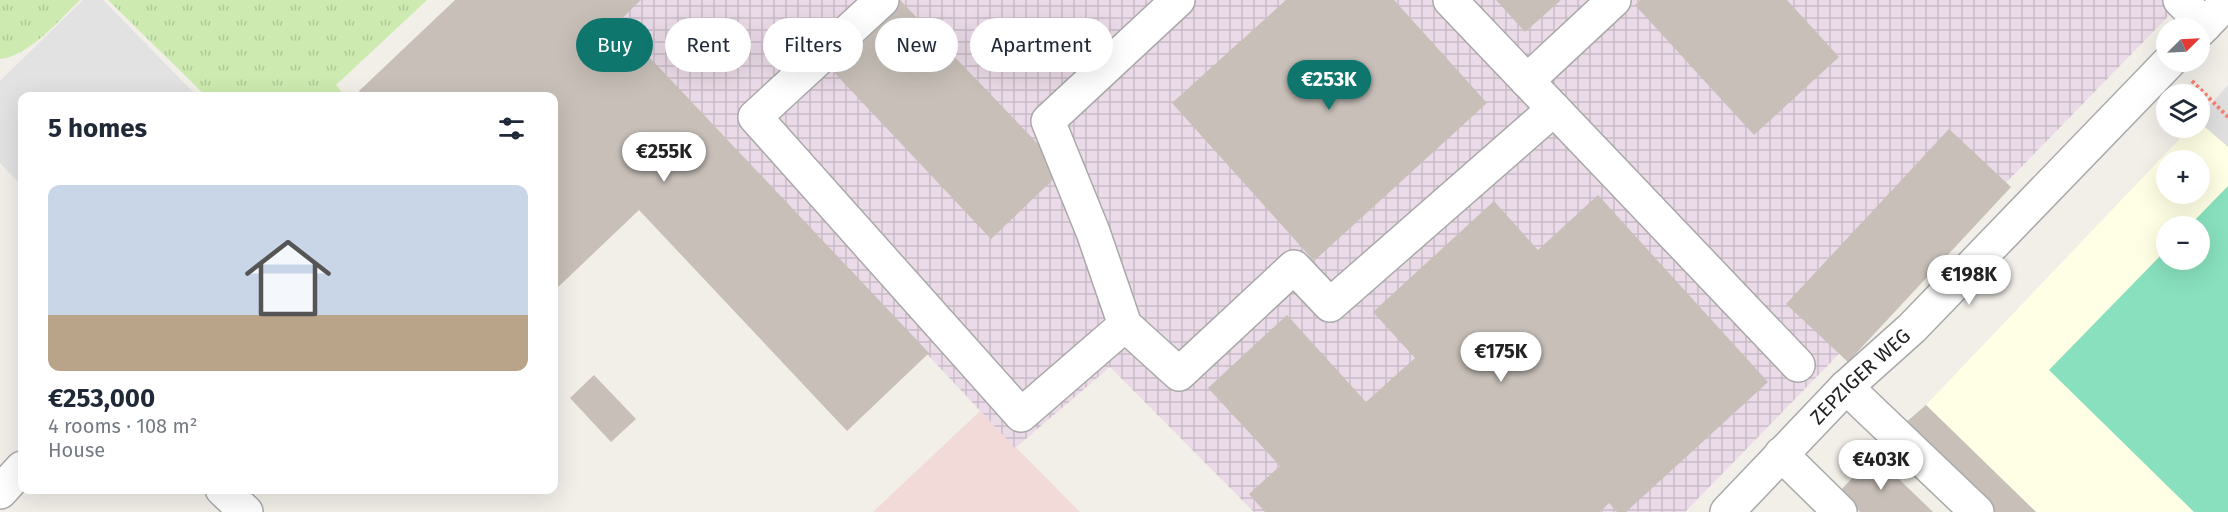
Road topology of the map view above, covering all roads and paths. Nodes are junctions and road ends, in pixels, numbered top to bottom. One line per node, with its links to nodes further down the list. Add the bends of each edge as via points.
1 (882, 0): 14 (street, via 755,117 1021,415)
2 (1178, 0): 14 (street, via 1048,121)
3 (1450, 0): 11 (street)
4 (1614, 0): 11 (street)
5 (2180, 0): 7 (street)
6 (2228, 1): 8 (street)
7 (2194, 18)
8 (2210, 20)
9 (2176, 72): 16 (street, ZEPZIGER WEG)
10 (2182, 72): 13 (path)
11 (1527, 81): 12 (street)
12 (1554, 109): 14 (street, via 1330,304 1294,267 1179,374); 15 (street)
13 (2228, 117)
14 (1125, 325)
15 (1798, 364)
16 (1846, 387): 17 (street, ZEPZIGER WEG); 24 (street)
17 (1781, 454): 21 (street, ZEPZIGER WEG); 23 (street)
18 (18, 472): 19 (street)
19 (0, 492)
20 (227, 494): 22 (street)
21 (1730, 511)
22 (246, 512)
23 (1840, 512)
24 (1977, 512)

